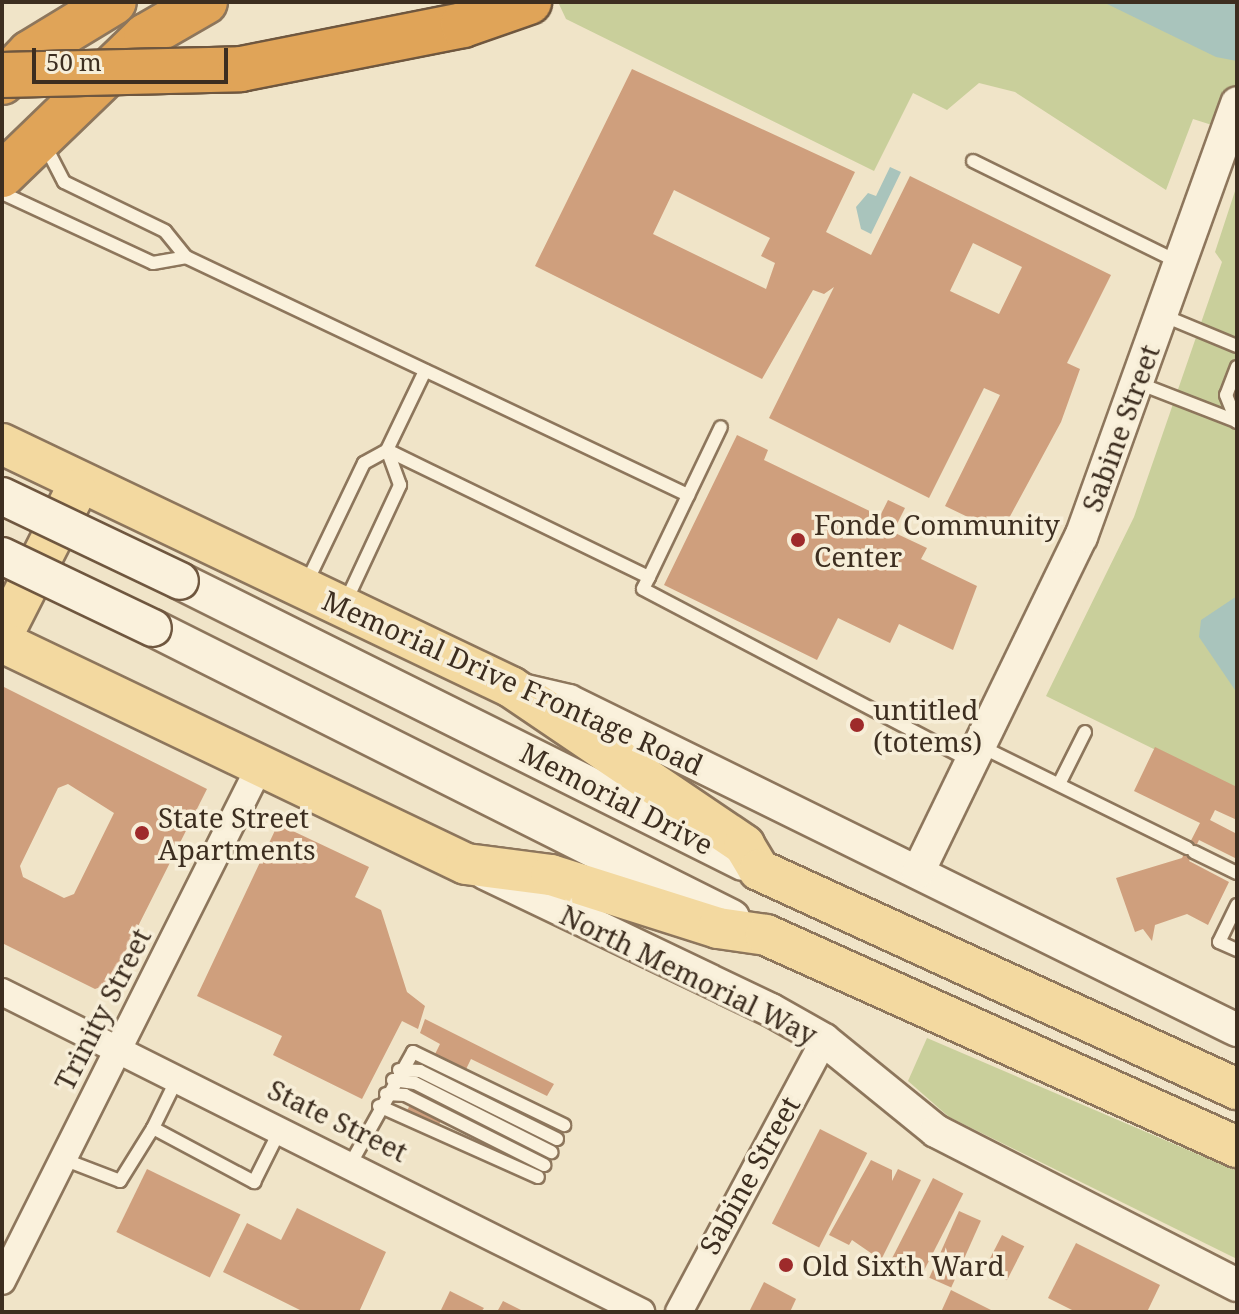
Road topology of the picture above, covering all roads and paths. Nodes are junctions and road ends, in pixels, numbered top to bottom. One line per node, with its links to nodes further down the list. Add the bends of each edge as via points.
1 (114, 2): 5 (highway, via 30,53)
2 (205, 2): 7 (highway, via 146,36)
3 (529, 2): 4 (highway, bridge, via 463,25 241,69)
4 (2, 75)
5 (2, 82)
6 (1237, 103): 12 (street, Sabine Street)
7 (42, 130): 9 (highway); 11 (lane, via 48,161 64,182 165,231)
8 (973, 161): 12 (lane)
9 (2, 175)
10 (2, 193): 11 (lane, via 153,263)
11 (186, 257): 16 (lane)
12 (1180, 263): 13 (street, Sabine Street)
13 (1162, 315): 14 (lane); 17 (street, Sabine Street)
14 (1237, 346)
15 (1237, 367): 18 (lane, via 1226,395)
16 (425, 371): 21 (lane); 23 (lane)
17 (1136, 382): 18 (lane); 32 (street, Sabine Street, via 1081,537)
18 (1236, 422)
19 (721, 427): 23 (lane)
20 (2, 444): 22 (main road, Memorial Drive Frontage Road)
21 (387, 450): 26 (lane); 27 (lane, via 364,463); 28 (lane, via 400,485)
22 (80, 482): 27 (main road, Memorial Drive Frontage Road); 29 (main road)
23 (688, 495): 26 (lane)
24 (2, 496): 36 (main road, Memorial Drive, bridge)
25 (2, 556): 40 (main road, Memorial Drive, bridge)
26 (649, 577): 32 (lane, via 643,589)
27 (304, 589): 28 (main road, Memorial Drive Frontage Road)
28 (343, 607): 30 (main road, Memorial Drive Frontage Road)
29 (2, 639): 33 (main road)
30 (511, 687): 36 (main road, via 744,845); 37 (street, Memorial Drive Frontage Road, via 569,701)
31 (1085, 732): 34 (lane)
32 (976, 754): 34 (lane); 37 (street, Sabine Street)
33 (260, 766): 35 (main road); 45 (street, Trinity Street)
34 (1059, 784): 38 (lane)
35 (466, 864): 40 (main road, via 551,875 718,928); 44 (street, North Memorial Way)
36 (759, 870): 48 (main road, Memorial Drive)
37 (918, 872): 43 (street, Memorial Drive Frontage Road)
38 (1237, 873)
39 (1237, 905): 41 (lane, via 1219,942)
40 (766, 935): 55 (main road, Memorial Drive)
41 (1237, 950)
42 (2, 992): 45 (street, State Street)
43 (1237, 1030)
44 (824, 1040): 62 (street, North Memorial Way, via 936,1131); 64 (street, Sabine Street)
45 (118, 1049): 47 (street, State Street); 57 (street, Trinity Street)
46 (396, 1075): 49 (lane); 51 (lane, via 406,1056 421,1054); 54 (lane, via 420,1071); 56 (lane)
47 (178, 1077): 52 (lane); 53 (street, State Street)
48 (1237, 1089)
49 (386, 1094): 50 (lane); 59 (lane, via 405,1095)
50 (379, 1106): 58 (lane); 60 (lane)
51 (564, 1125)
52 (153, 1128): 53 (lane, via 254,1182); 57 (lane, via 120,1181)
53 (281, 1128): 58 (street, State Street)
54 (557, 1139)
55 (1237, 1147)
56 (551, 1152)
57 (63, 1159): 61 (street, Trinity Street)
58 (351, 1163): 63 (street, State Street)
59 (544, 1165)
60 (538, 1177)
61 (2, 1281)
62 (1237, 1285)
63 (641, 1312)
64 (679, 1312)

